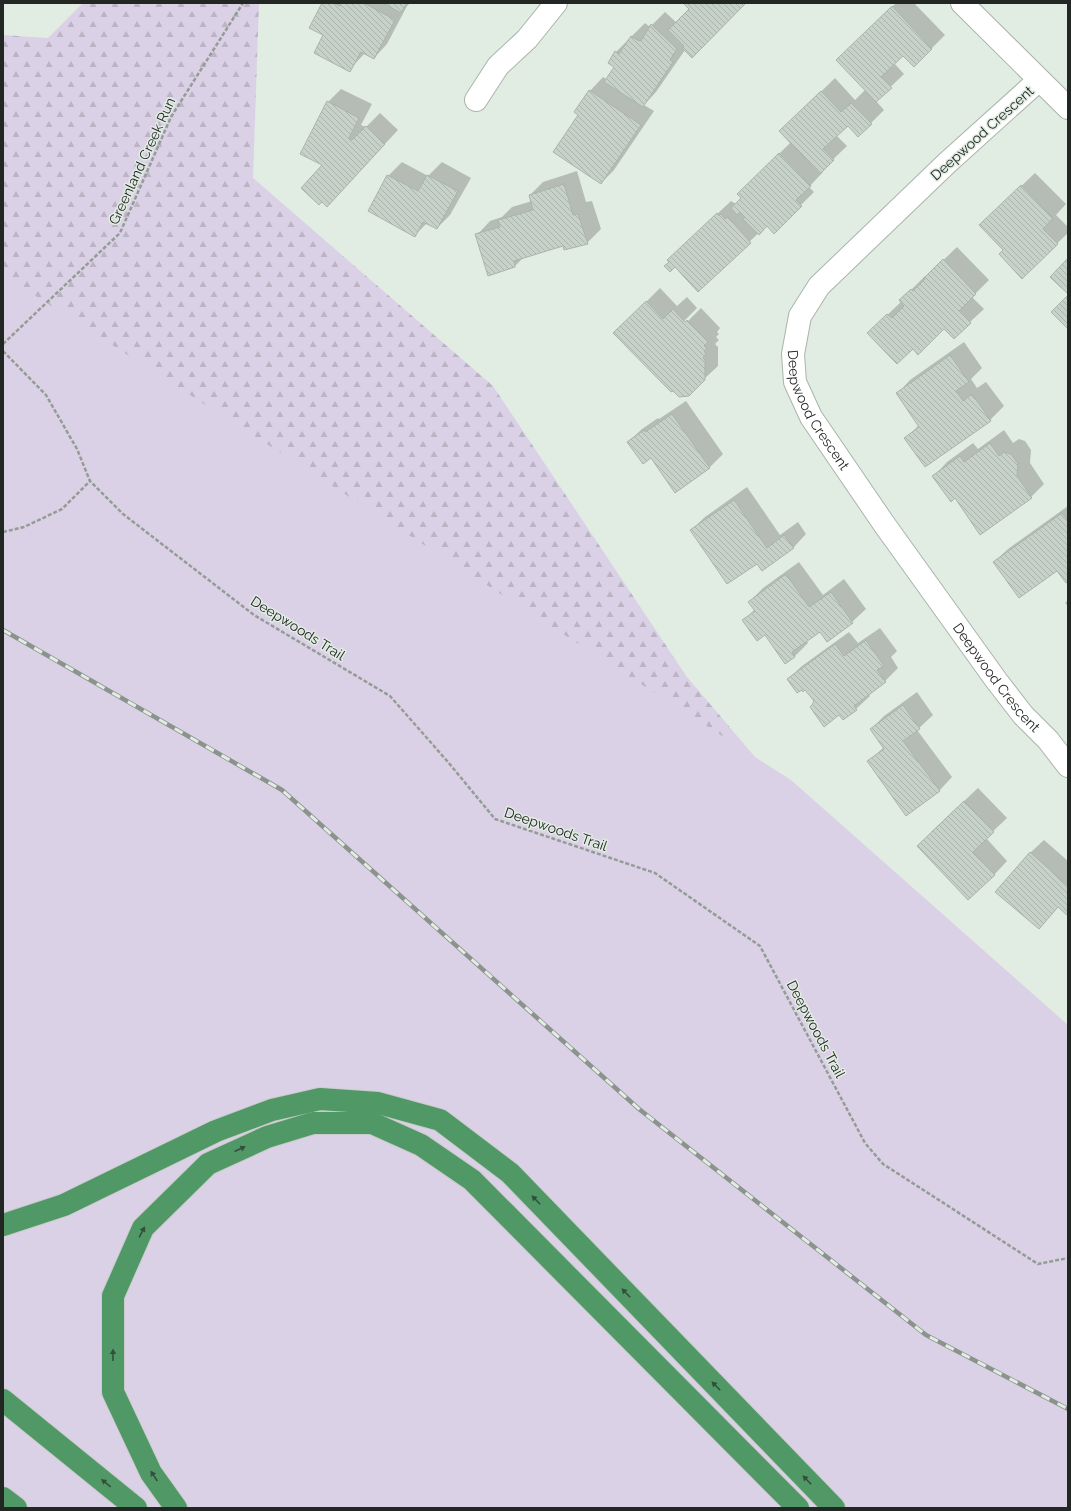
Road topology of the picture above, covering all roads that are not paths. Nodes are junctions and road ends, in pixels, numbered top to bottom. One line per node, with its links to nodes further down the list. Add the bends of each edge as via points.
1 (556, 3): 4 (street, via 527,39 498,66)
2 (962, 3): 3 (street)
3 (1039, 80): 5 (street); 6 (street, Deepwood Crescent, via 947,163 820,286 800,316 793,354 795,382 811,417 996,680)
4 (476, 100)
5 (1068, 108)
6 (1068, 766)
7 (3, 1225): 15 (highway, one-way to 7, via 510,1173 440,1120 378,1103 320,1100 272,1110 216,1131 64,1205)
8 (3, 1400): 12 (highway, one-way to 8)
9 (3, 1498): 10 (highway); 11 (highway)
10 (10, 1508)
11 (16, 1508)
12 (136, 1508)
13 (176, 1508): 14 (highway, one-way to 14, via 151,1473 113,1392 113,1296 143,1228 208,1164 267,1137 313,1123 372,1123 421,1145 472,1180)
14 (798, 1508)
15 (834, 1508)

